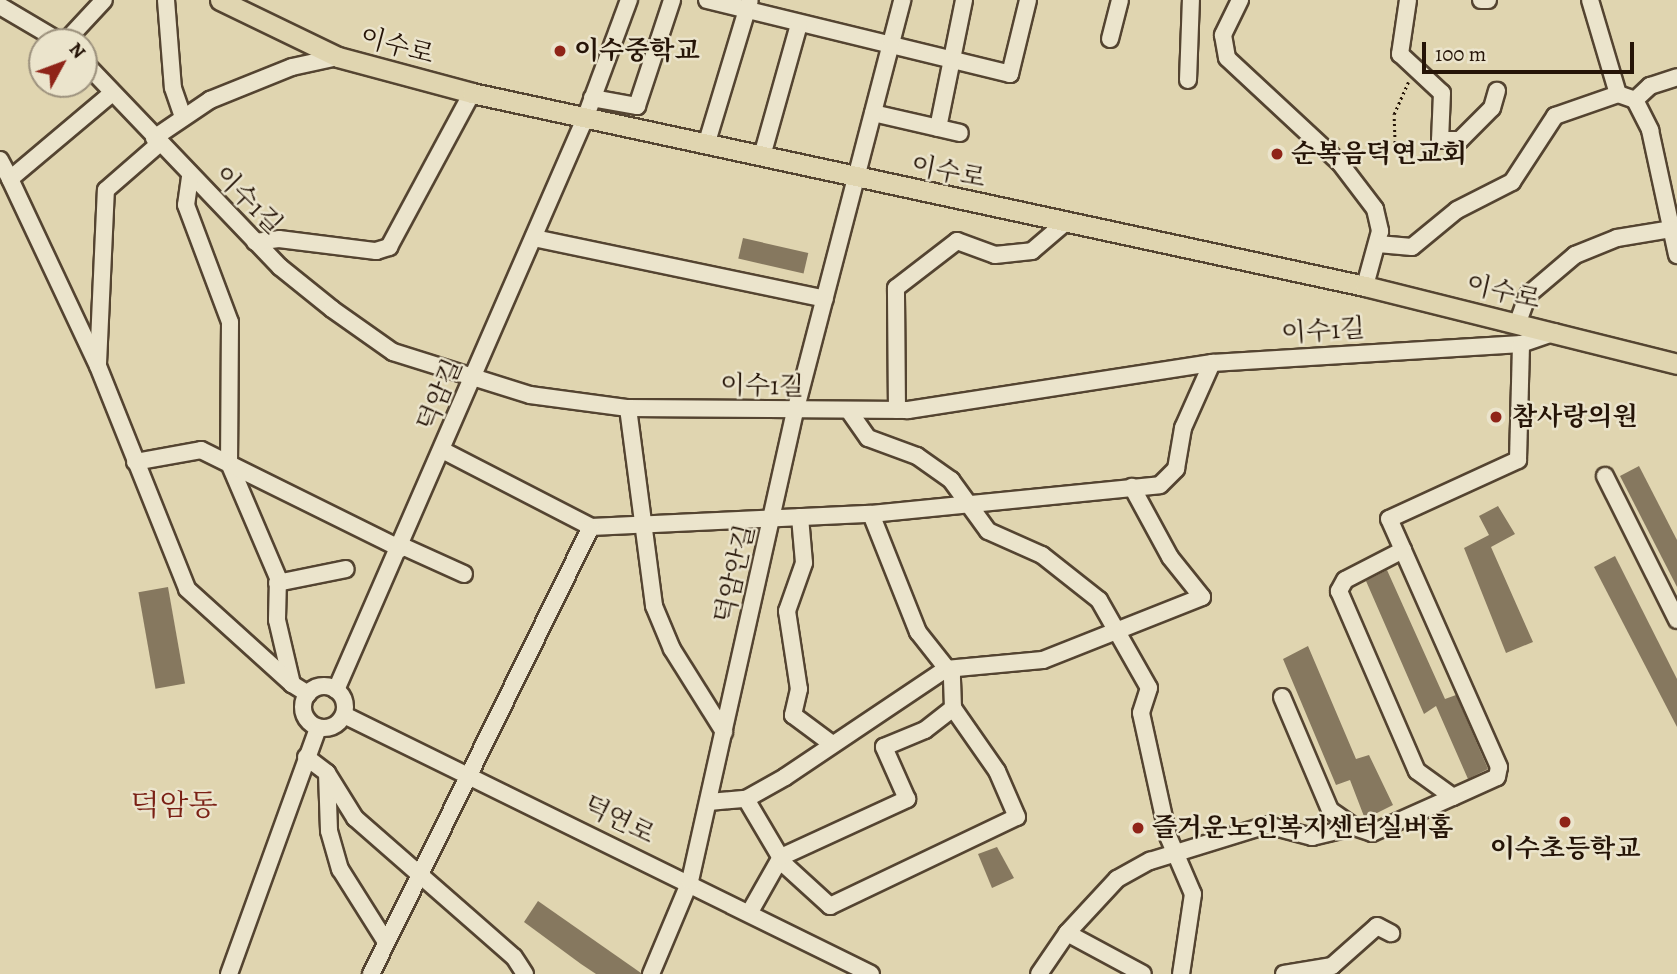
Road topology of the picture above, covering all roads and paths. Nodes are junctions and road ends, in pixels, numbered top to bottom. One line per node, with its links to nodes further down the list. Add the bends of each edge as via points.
1 (104, 0): 21 (street)
2 (166, 0): 37 (street, via 173,88)
3 (220, 0): 24 (main road, 이수로)
4 (629, 0): 35 (street, 덕암길)
5 (672, 0): 35 (street, via 637,106)
6 (707, 0): 17 (street)
7 (902, 0): 23 (street, 덕암안길)
8 (964, 0): 25 (street, via 951,50)
9 (1028, 0): 25 (street, via 1010,74)
10 (1120, 0): 22 (street)
11 (1191, 0): 29 (street)
12 (1240, 0): 52 (street, via 1223,35 1227,58 1355,179 1375,209)
13 (1408, 0): 26 (street, via 1400,54)
14 (1481, 0): 15 (street)
15 (1488, 0)
16 (1590, 0): 33 (street)
17 (748, 5): 19 (street); 41 (street)
18 (0, 6): 20 (street)
19 (799, 24): 23 (street); 43 (street)
20 (38, 28)
21 (77, 28)
22 (1110, 39)
23 (890, 48): 25 (street); 36 (street, 덕암안길)
24 (338, 58): 32 (main road, 이수로); 37 (street, via 292,67)
25 (956, 62): 38 (street)
26 (1414, 70): 30 (street, via 1442,93 1440,141 1460,140 1492,108); 42 (path, via 1394,114)
27 (1677, 77): 34 (street, via 1650,86)
28 (98, 78): 31 (street, 이수1길)
29 (1188, 79)
30 (1497, 91)
31 (112, 93): 40 (street, 이수1길); 46 (street)
32 (472, 93): 35 (main road, 이수로); 51 (street, via 389,247 376,251 279,239)
33 (1618, 94): 34 (street); 52 (street, via 1555,116 1512,182 1457,210 1412,247)
34 (1635, 100): 49 (street, via 1650,130)
35 (589, 107): 41 (main road, 이수로); 50 (street, 덕암길)
36 (873, 113): 38 (street); 47 (street, 덕암안길)
37 (183, 114): 40 (street)
38 (938, 128): 39 (street)
39 (960, 133)
40 (157, 141): 45 (street, 이수1길); 61 (street, via 106,190)
41 (707, 142): 43 (main road, 이수로)
42 (1395, 148)
43 (762, 156): 47 (main road, 이수로)
44 (0, 160): 46 (street)
45 (190, 177): 51 (street, 이수1길); 69 (street, via 186,205 230,322)
46 (10, 179): 61 (street)
47 (855, 180): 48 (main road, 이수로); 55 (street, 덕암안길)
48 (1066, 222): 54 (main road, 이수로); 64 (street, via 1032,251 995,255 957,241 896,288)
49 (1672, 229): 53 (street); 56 (street, via 1618,238 1575,255 1528,295)
50 (534, 238): 55 (street); 62 (street, 덕암길)
51 (255, 242): 62 (street, 이수1길, via 393,352)
52 (1378, 244): 54 (street)
53 (1677, 255)
54 (1365, 286): 56 (main road, 이수로)
55 (825, 299): 66 (street, 덕암안길)
56 (1518, 322): 57 (main road, 이수로)
57 (1556, 331): 58 (street, 이수1길); 60 (main road, 이수로)
58 (1521, 344): 59 (street, 이수1길); 79 (street, via 1518,460 1389,519)
59 (1212, 363): 64 (street, 이수1길); 71 (street, via 1183,428 1170,478)
60 (1677, 364)
61 (98, 366): 68 (street)
62 (472, 381): 63 (street, 이수1길); 67 (street, 덕암길)
63 (628, 408): 66 (street, 이수1길); 76 (street)
64 (897, 410): 65 (street, 이수1길)
65 (849, 411): 66 (street, 이수1길); 72 (street, via 868,438 936,467)
66 (796, 412): 75 (street, 덕암안길)
67 (443, 451): 77 (street); 78 (street, 덕암길)
68 (135, 462): 69 (street, via 201,450); 86 (street, via 187,589)
69 (229, 463): 78 (street); 82 (street)
70 (1605, 476): 83 (street)
71 (1132, 487): 72 (street); 84 (street, via 1170,556 1202,597)
72 (967, 502): 73 (street); 84 (street, via 988,531 1069,573 1099,600)
73 (871, 513): 74 (street); 85 (street, via 918,632)
74 (800, 517): 75 (street); 94 (street, via 804,563 787,611 799,689 793,715)
75 (774, 519): 76 (street); 93 (street, 덕암안길)
76 (642, 526): 77 (street); 93 (street, via 654,606 672,649)
77 (591, 527): 97 (street)
78 (402, 547): 81 (street); 87 (street, 덕암길)
79 (1402, 550): 98 (street, via 1499,767 1497,777); 98 (street, via 1345,580 1339,591 1417,771)
80 (346, 569): 82 (street)
81 (464, 574)
82 (277, 583): 86 (street, via 277,620)
83 (1677, 620)
84 (1117, 633): 85 (street, via 1043,660); 102 (street, via 1149,688 1141,713)
85 (946, 669): 90 (street); 94 (street)
86 (292, 684): 88 (street)
87 (336, 690): 88 (street, via 323,686); 91 (street)
88 (308, 694): 92 (street, via 303,710)
89 (1282, 697): 101 (street, via 1331,810)
90 (953, 708): 103 (street, via 925,730 884,747 907,799); 103 (street, via 997,771 1017,817 830,906 818,901)
91 (344, 715): 92 (street, via 335,726); 97 (street, 덕연로)
92 (318, 728): 95 (street)
93 (724, 732): 100 (street, 덕암안길)
94 (832, 744): 99 (street)
95 (306, 757): 96 (street); 110 (street)
96 (327, 773): 104 (street, via 355,818); 109 (street, via 329,831 340,869)
97 (466, 773): 104 (street); 105 (street, 덕연로)
98 (1452, 797): 101 (street, via 1372,833)
99 (746, 799): 100 (street); 103 (street)
100 (709, 802): 105 (street, 덕암안길)
101 (1354, 827): 102 (street, via 1312,836 1267,825)
102 (1176, 854): 107 (street, via 1117,879); 117 (street, via 1193,894)
103 (781, 857): 106 (street)
104 (419, 870): 109 (street); 112 (street)
105 (690, 881): 106 (street, 덕연로); 113 (street, 덕암안길)
106 (751, 910): 114 (street, 덕연로)
107 (1068, 933): 115 (street); 116 (street)
108 (1391, 933): 118 (street, via 1377,926 1332,966)
109 (386, 942): 111 (street)
110 (229, 974)
111 (372, 974)
112 (525, 974)
113 (651, 974)
114 (871, 974)
115 (1040, 974)
116 (1143, 974)
117 (1181, 974)
118 (1284, 974)

